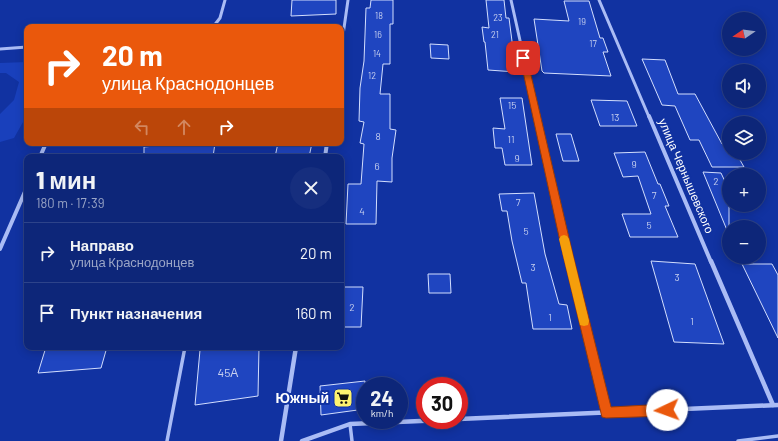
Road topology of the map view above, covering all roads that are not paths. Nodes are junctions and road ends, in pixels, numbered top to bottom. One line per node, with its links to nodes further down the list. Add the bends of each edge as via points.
1 (225, 0): 5 (street, via 220,18)
2 (348, 0): 6 (street)
3 (511, 0): 14 (street)
4 (600, 0): 13 (street, улица Чернышевского)
5 (215, 24)
6 (344, 28)
7 (24, 47): 8 (street)
8 (0, 49)
9 (24, 194): 10 (street)
10 (0, 249)
11 (184, 350): 19 (lane)
12 (296, 350): 20 (street)
13 (775, 405): 14 (street)
14 (606, 413): 15 (street)
15 (468, 419)
16 (416, 421): 17 (street)
17 (350, 424): 21 (street); 22 (lane)
18 (778, 436): 23 (lane)
19 (166, 441)
20 (281, 441)
21 (302, 441)
22 (352, 441)
23 (738, 441)

